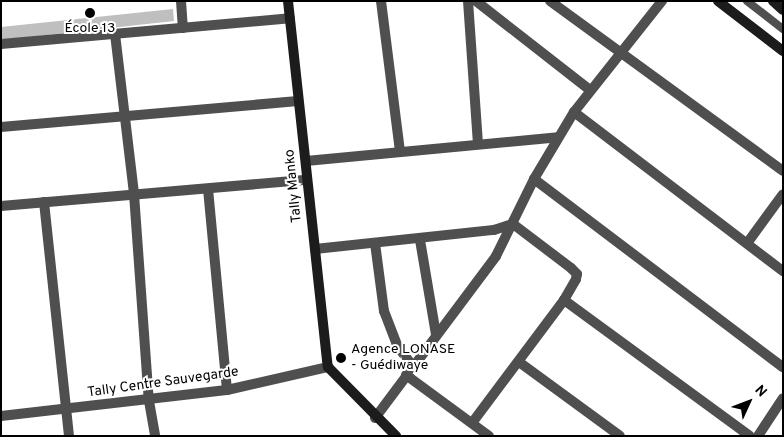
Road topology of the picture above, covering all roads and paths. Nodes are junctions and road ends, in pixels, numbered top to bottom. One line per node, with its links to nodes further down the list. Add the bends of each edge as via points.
1 (181, 1): 13 (street)
2 (288, 1): 12 (street, Tally Manko)
3 (381, 1): 26 (street)
4 (468, 1): 25 (street)
5 (476, 1): 19 (street)
6 (550, 1): 18 (street)
7 (662, 1): 18 (street)
8 (718, 1): 17 (street)
9 (747, 1): 14 (lane)
10 (773, 1): 11 (street)
11 (783, 10)
12 (290, 18): 13 (street); 20 (street, Tally Manko)
13 (183, 28): 15 (street)
14 (783, 29)
15 (115, 34): 16 (street); 22 (street)
16 (1, 44)
17 (783, 51)
18 (619, 54): 19 (street); 28 (street)
19 (590, 90): 21 (street)
20 (298, 101): 22 (street); 27 (street, Tally Manko)
21 (574, 112): 24 (street); 38 (street)
22 (125, 117): 23 (street); 32 (street)
23 (1, 127)
24 (558, 137): 25 (street); 29 (street)
25 (478, 143): 26 (street)
26 (400, 151): 27 (street)
27 (306, 161): 30 (street, Tally Manko)
28 (783, 170)
29 (534, 179): 36 (street); 45 (street)
30 (307, 180): 31 (street); 40 (street, Tally Manko)
31 (208, 189): 32 (street); 48 (street)
32 (134, 194): 34 (street); 50 (street)
33 (783, 194): 38 (street)
34 (44, 202): 35 (street); 51 (street)
35 (1, 206)
36 (513, 224): 37 (street, via 494,230); 42 (street, via 577,274); 43 (street, via 496,256)
37 (420, 240): 39 (street); 43 (street)
38 (748, 242): 41 (street)
39 (375, 243): 40 (street); 47 (street, via 384,311)
40 (315, 249): 46 (street, Tally Manko)
41 (783, 271)
42 (564, 300): 44 (street); 60 (street)
43 (436, 335): 47 (street)
44 (519, 362): 54 (street); 59 (street)
45 (783, 366)
46 (328, 367): 48 (street, Tally Centre Sauvegarde); 53 (street)
47 (410, 370): 53 (street); 54 (street)
48 (226, 390): 50 (street, Tally Centre Sauvegarde)
49 (783, 398): 61 (street)
50 (149, 401): 51 (street, Tally Centre Sauvegarde); 56 (street)
51 (66, 409): 52 (street, Tally Centre Sauvegarde); 55 (street)
52 (1, 416)
53 (376, 418): 57 (street)
54 (472, 423): 58 (street)
55 (69, 436)
56 (155, 436)
57 (396, 436)
58 (488, 436)
59 (620, 436)
60 (750, 436)
61 (758, 436)

